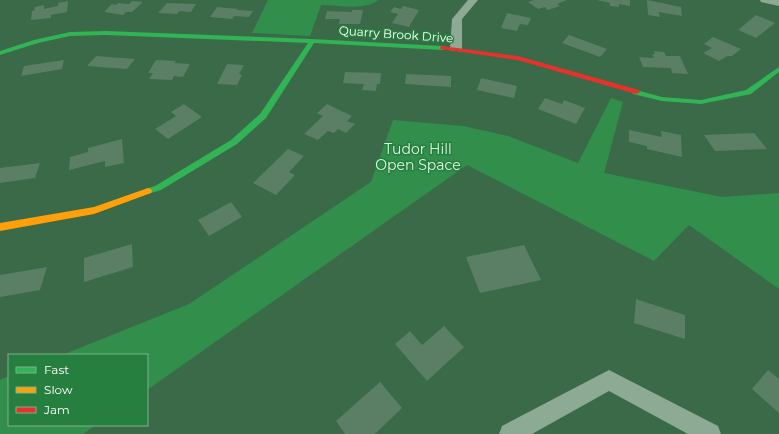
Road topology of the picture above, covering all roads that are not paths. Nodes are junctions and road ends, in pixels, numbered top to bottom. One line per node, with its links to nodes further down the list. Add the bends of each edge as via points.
1 (473, 0): 5 (street, via 457,19)
2 (765, 0): 3 (street)
3 (779, 3)
4 (312, 41): 5 (street, Quarry Brook Drive); 6 (street, Quarry Brook Drive, via 106,33 70,34); 8 (street, via 263,116 234,142 158,188 94,210)
5 (456, 50): 7 (street, Quarry Brook Drive, via 518,58 662,99 701,102 748,92)
6 (0, 53)
7 (779, 69)
8 (0, 227)
9 (510, 434): 10 (street, via 609,380)
10 (710, 434)

